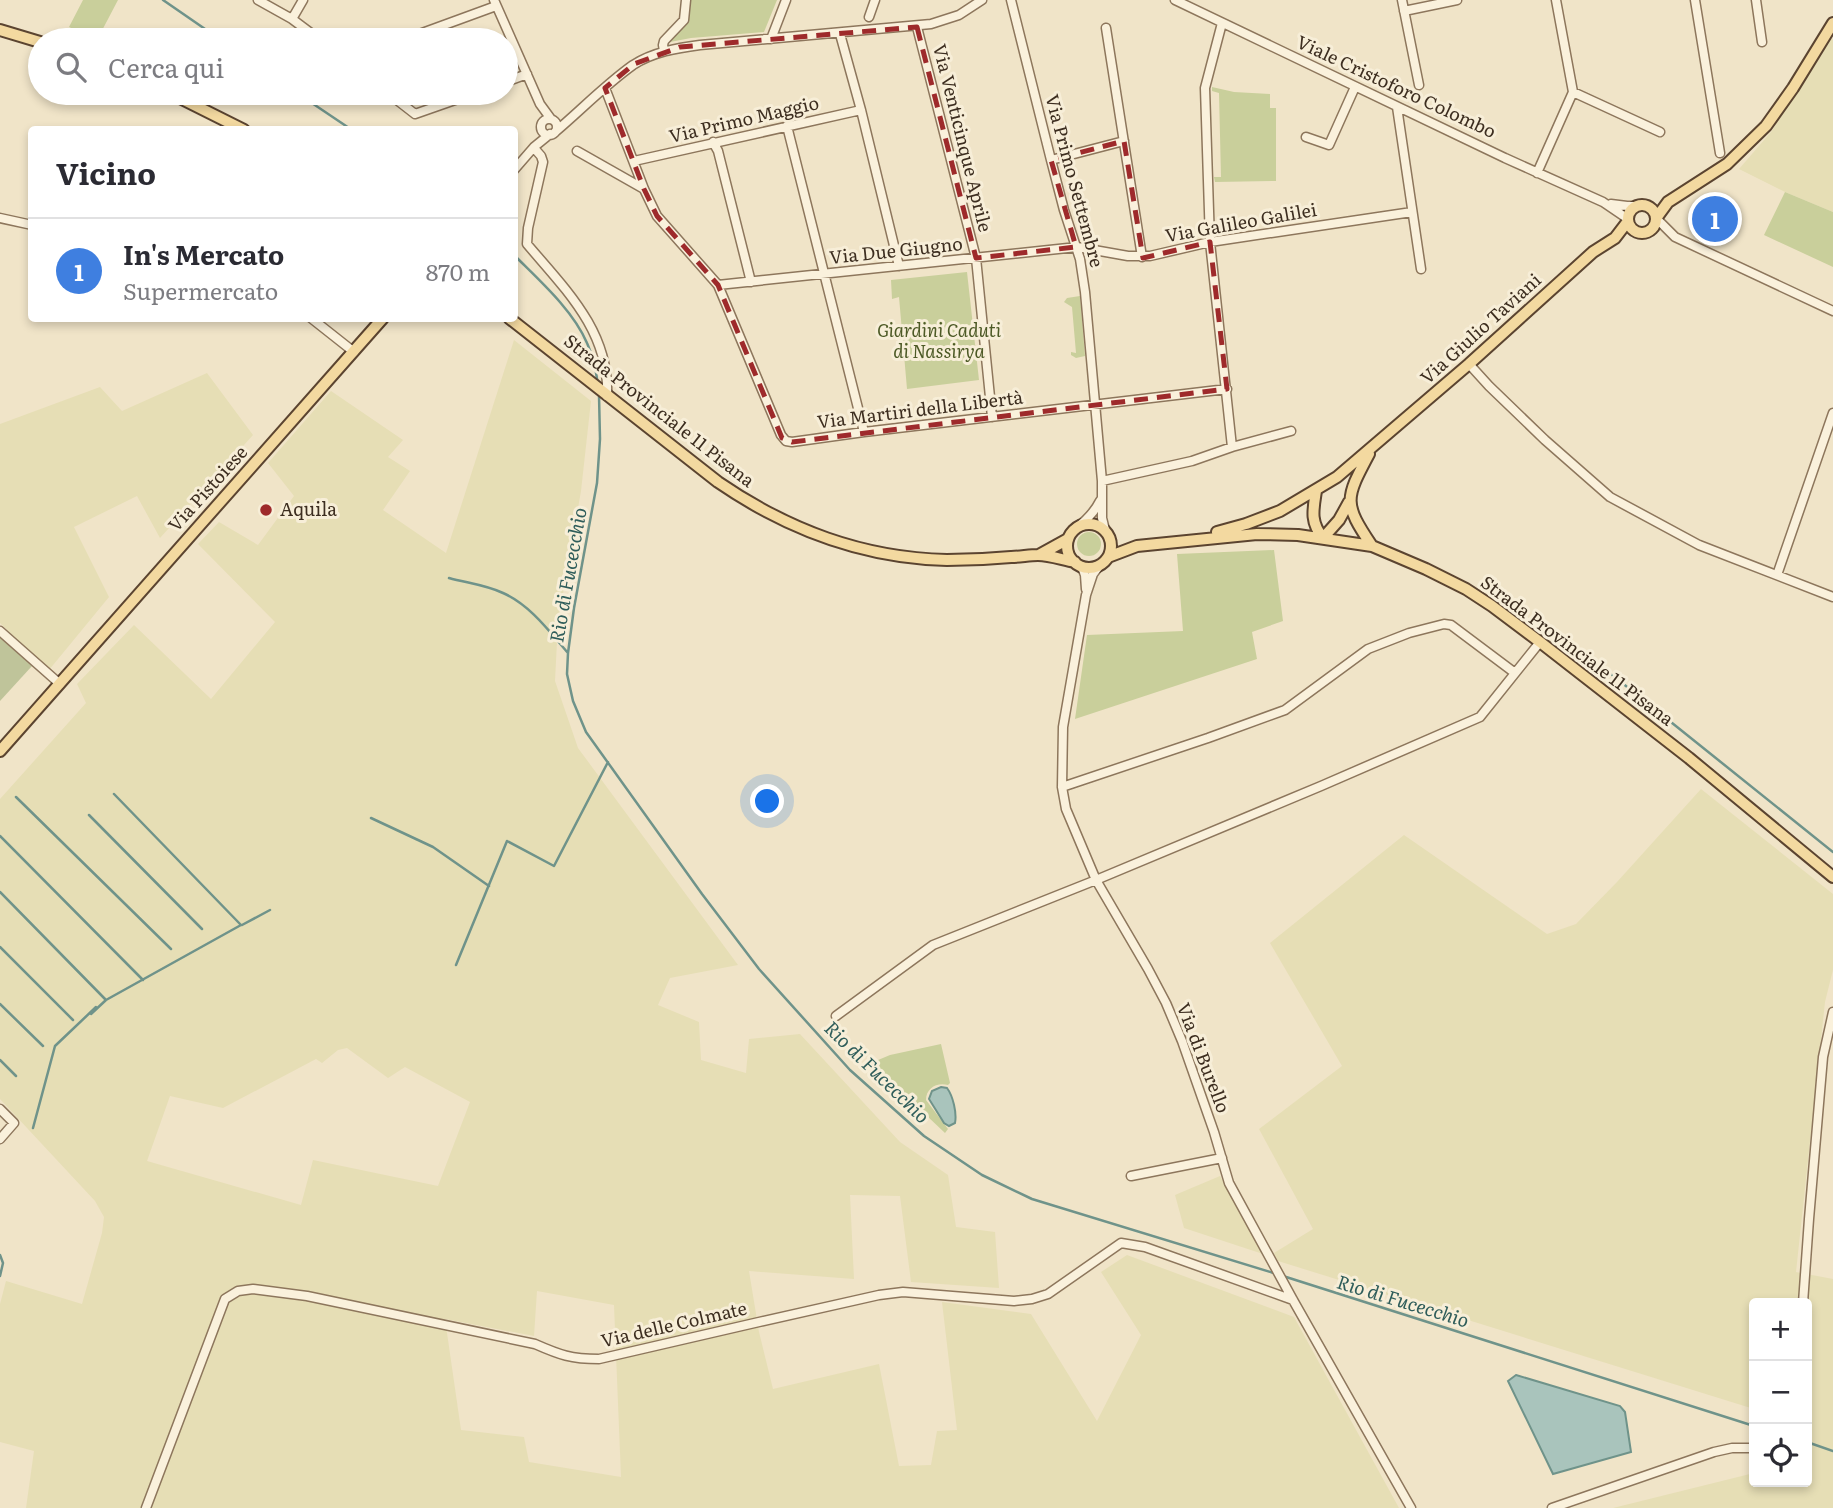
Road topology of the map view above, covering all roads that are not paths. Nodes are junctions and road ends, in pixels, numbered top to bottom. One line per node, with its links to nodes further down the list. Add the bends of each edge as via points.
1 (258, 0): 18 (street)
2 (303, 0): 18 (street)
3 (686, 0): 31 (street, via 684,20 664,41)
4 (786, 0): 29 (street)
5 (876, 0): 17 (street)
6 (982, 0): 21 (street, via 951,19)
7 (1006, 0): 15 (street, Via Primo Settembre)
8 (1175, 0): 19 (street, Viale Cristoforo Colombo)
9 (1402, 0): 16 (street)
10 (1457, 0): 16 (street)
11 (1556, 0): 38 (street)
12 (1695, 0): 57 (street)
13 (1756, 0): 30 (street)
14 (495, 3): 23 (street); 24 (street)
15 (1012, 4): 58 (street, Via Primo Settembre)
16 (1404, 11): 35 (street)
17 (869, 17)
18 (292, 19): 22 (street)
19 (1222, 23): 36 (street, Viale Cristoforo Colombo); 73 (street, via 1205,88)
20 (1832, 25): 64 (main road, via 1766,127 1727,163)
21 (917, 27): 27 (street); 76 (street, Via Venticinque Aprile)
22 (304, 28)
23 (433, 28)
24 (506, 28)
25 (1106, 28): 53 (street)
26 (0, 30): 28 (main road)
27 (840, 34): 29 (street); 44 (street)
28 (28, 38)
29 (772, 38): 31 (street)
30 (1762, 42)
31 (664, 51): 37 (street, via 634,64)
32 (518, 54): 33 (street)
33 (527, 74): 34 (street); 39 (street)
34 (518, 77)
35 (1419, 85)
36 (1355, 87): 43 (street, Viale Cristoforo Colombo); 52 (street, via 1329,145)
37 (605, 88): 45 (street); 59 (street)
38 (1573, 92): 50 (street); 61 (street)
39 (540, 104): 46 (street); 47 (street)
40 (194, 105): 48 (main road)
41 (403, 105): 42 (street, via 415,114)
42 (441, 105)
43 (1397, 107): 61 (street, Viale Cristoforo Colombo); 66 (street)
44 (861, 110): 49 (street, Via Primo Maggio); 77 (street)
45 (573, 114): 46 (street); 51 (street)
46 (551, 119): 47 (street); 51 (street, via 556,125)
47 (541, 125): 51 (street, via 543,133); 55 (street)
48 (236, 126)
49 (788, 126): 54 (street, Via Primo Maggio); 79 (street)
50 (1660, 132)
51 (553, 133): 55 (street)
52 (1306, 137)
53 (1124, 141): 58 (street); 75 (street)
54 (713, 142): 59 (street, Via Primo Maggio); 80 (street)
55 (534, 148): 60 (street); 89 (street, via 543,162 527,244 592,326 607,369)
56 (577, 151): 62 (street)
57 (1720, 153)
58 (1051, 160): 74 (street, Via Primo Settembre)
59 (634, 161): 62 (street)
60 (518, 166)
61 (1537, 173): 63 (street, Viale Cristoforo Colombo)
62 (644, 189): 81 (street, via 657,216)
63 (1603, 202): 65 (street, Viale Cristoforo Colombo); 69 (street, Viale Cristoforo Colombo)
64 (1668, 202): 65 (main road); 68 (main road)
65 (1642, 206): 68 (main road, via 1653,209); 69 (main road, via 1631,210)
66 (1412, 212): 73 (street, Via Galileo Galilei); 78 (street)
67 (0, 218): 70 (street)
68 (1657, 218): 71 (main road, via 1652,229); 82 (street, via 1675,237)
69 (1628, 220): 71 (main road, Viale Cristoforo Colombo); 72 (main road, Via Giulio Taviani)
70 (28, 224)
71 (1642, 233): 72 (main road, Via Giulio Taviani)
72 (1615, 237): 87 (main road, Via Giulio Taviani)
73 (1210, 242): 75 (street, Via Galileo Galilei); 88 (street)
74 (1077, 247): 75 (street, Via Galileo Galilei); 76 (street, Via Due Giugno); 90 (street, Via Primo Settembre)
75 (1142, 257)
76 (976, 258): 77 (street, Via Due Giugno); 92 (street, Via Venticinque Aprile)
77 (900, 266): 79 (street, Via Due Giugno)
78 (1420, 269)
79 (825, 274): 80 (street, Via Due Giugno); 94 (street)
80 (751, 282): 81 (street, Via Due Giugno)
81 (718, 285): 94 (street, Via Martiri della Libertà, via 784,440)
82 (1833, 311)
83 (316, 322): 86 (street)
84 (380, 322): 86 (main road, Via Pistoiese)
85 (514, 322): 89 (main road, Strada Provinciale 11 Pisana)
86 (354, 352): 118 (main road, Via Pistoiese)
87 (1469, 364): 96 (main road, Via Giulio Taviani); 112 (street, via 1610,497 1699,545)
88 (1227, 389): 90 (street, Via Martiri della Libertà); 95 (street)
89 (610, 398): 108 (main road, Strada Provinciale 11 Pisana, via 744,500 820,537 921,558)
90 (1095, 405): 92 (street, Via Martiri della Libertà); 97 (street)
91 (1833, 413): 112 (street)
92 (992, 417): 94 (street, Via Martiri della Libertà)
93 (1291, 431): 95 (street)
94 (864, 432)
95 (1232, 447): 97 (street)
96 (1372, 449): 98 (main road, Via Giulio Taviani); 100 (main road, Via Giulio Taviani)
97 (1102, 481): 99 (street)
98 (1316, 491): 103 (main road, via 1313,517); 105 (main road, Via Giulio Taviani, via 1280,511)
99 (1101, 498): 101 (street); 102 (street)
100 (1349, 502): 103 (main road, Via Giulio Taviani); 107 (main road)
101 (1076, 528): 102 (main road, Strada Provinciale 11 Pisana, via 1089,523); 104 (main road, Strada Provinciale 11 Pisana)
102 (1107, 532): 106 (main road, Strada Provinciale 11 Pisana); 109 (main road, via 1112,546)
103 (1323, 538): 105 (main road, Strada Provinciale 11 Pisana, via 1257,534); 107 (main road, Strada Provinciale 11 Pisana)
104 (1068, 539): 108 (main road, Strada Provinciale 11 Pisana); 110 (main road, via 1068,552)
105 (1190, 540): 106 (main road, Strada Provinciale 11 Pisana)
106 (1137, 546): 109 (main road, Strada Provinciale 11 Pisana)
107 (1372, 546): 116 (main road, Strada Provinciale 11 Pisana, via 1466,589)
108 (1039, 555): 110 (main road, Strada Provinciale 11 Pisana)
109 (1108, 557): 111 (main road, Strada Provinciale 11 Pisana)
110 (1078, 565): 111 (main road, Strada Provinciale 11 Pisana); 113 (street, Via di Burello, via 1085,575)
111 (1099, 566): 113 (street, Via di Burello)
112 (1777, 575): 114 (street)
113 (1086, 595): 120 (street, Via di Burello, via 1063,727)
114 (1833, 597)
115 (0, 631): 118 (street)
116 (1540, 642): 117 (street); 121 (main road, Strada Provinciale 11 Pisana)
117 (1515, 673): 120 (street, via 1444,624 1368,649 1285,710); 122 (street, via 1480,717)
118 (60, 684): 119 (main road, Via Pistoiese)
119 (0, 751)
120 (1062, 787): 122 (street, Via di Burello, via 1066,809)
121 (1833, 877)
122 (1096, 880): 124 (street, via 933,945); 127 (street, Via di Burello, via 1166,1003)
123 (1833, 1012): 129 (street, via 1823,1056)
124 (836, 1016)
125 (0, 1109): 126 (street, via 14,1123)
126 (0, 1139)
127 (1222, 1158): 128 (street); 130 (street, Via di Burello, via 1229,1183)
128 (1131, 1176)
129 (1803, 1298)
130 (1293, 1300): 132 (street, Via delle Colmate, via 1145,1247 1121,1243 1048,1294 1032,1299 902,1292 587,1359 307,1296 238,1291 225,1298); 133 (street, Via di Burello)
131 (1749, 1448): 134 (street, via 1714,1452)
132 (146, 1508)
133 (1410, 1508)
134 (1552, 1508)

